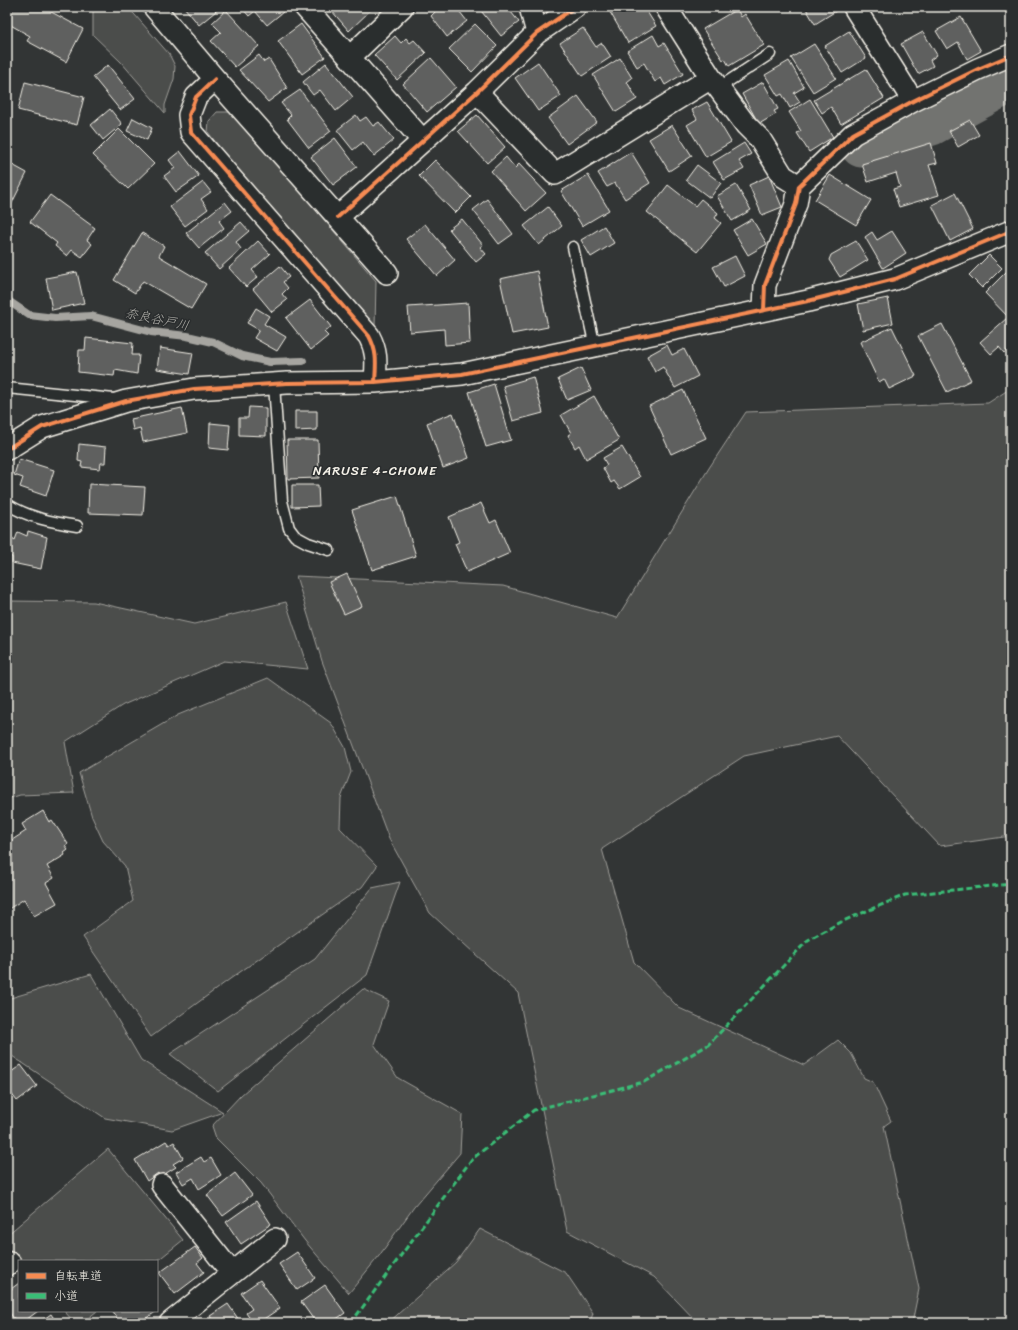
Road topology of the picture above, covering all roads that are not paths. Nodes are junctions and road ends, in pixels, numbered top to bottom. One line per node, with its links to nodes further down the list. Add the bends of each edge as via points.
1 (154, 7): 12 (street)
2 (305, 7): 11 (street)
3 (402, 7): 11 (street)
4 (530, 7): 8 (street)
5 (575, 7): 8 (street)
6 (666, 7): 13 (street)
7 (854, 7): 15 (street)
8 (537, 33): 14 (street)
9 (770, 54): 13 (lane)
10 (1011, 55): 15 (street)
11 (350, 57): 16 (street)
12 (215, 79): 18 (street); 24 (street, via 196,97 189,115 190,132 369,336 377,358)
13 (715, 83): 14 (street, via 555,174); 17 (street, via 746,125 760,139 783,176)
14 (477, 92): 16 (street)
15 (913, 101): 17 (street, via 853,134)
16 (423, 141): 18 (street)
17 (799, 186): 22 (street, via 796,204 765,285)
18 (338, 217): 21 (street)
19 (1011, 232): 22 (street, via 895,279)
20 (573, 247): 23 (lane)
21 (387, 273)
22 (764, 310): 23 (street)
23 (596, 346): 24 (street, via 462,374)
24 (375, 382): 25 (street)
25 (274, 384): 27 (street, via 194,389); 31 (lane, via 282,501 289,528 295,536 308,544)
26 (7, 388): 27 (lane)
27 (126, 400): 28 (street, via 42,428)
28 (7, 449)
29 (7, 504): 30 (lane, via 19,512)
30 (77, 526)
31 (329, 550)
32 (162, 1185): 34 (street)
33 (275, 1239): 34 (street)
34 (232, 1273): 35 (street)
35 (170, 1323)

